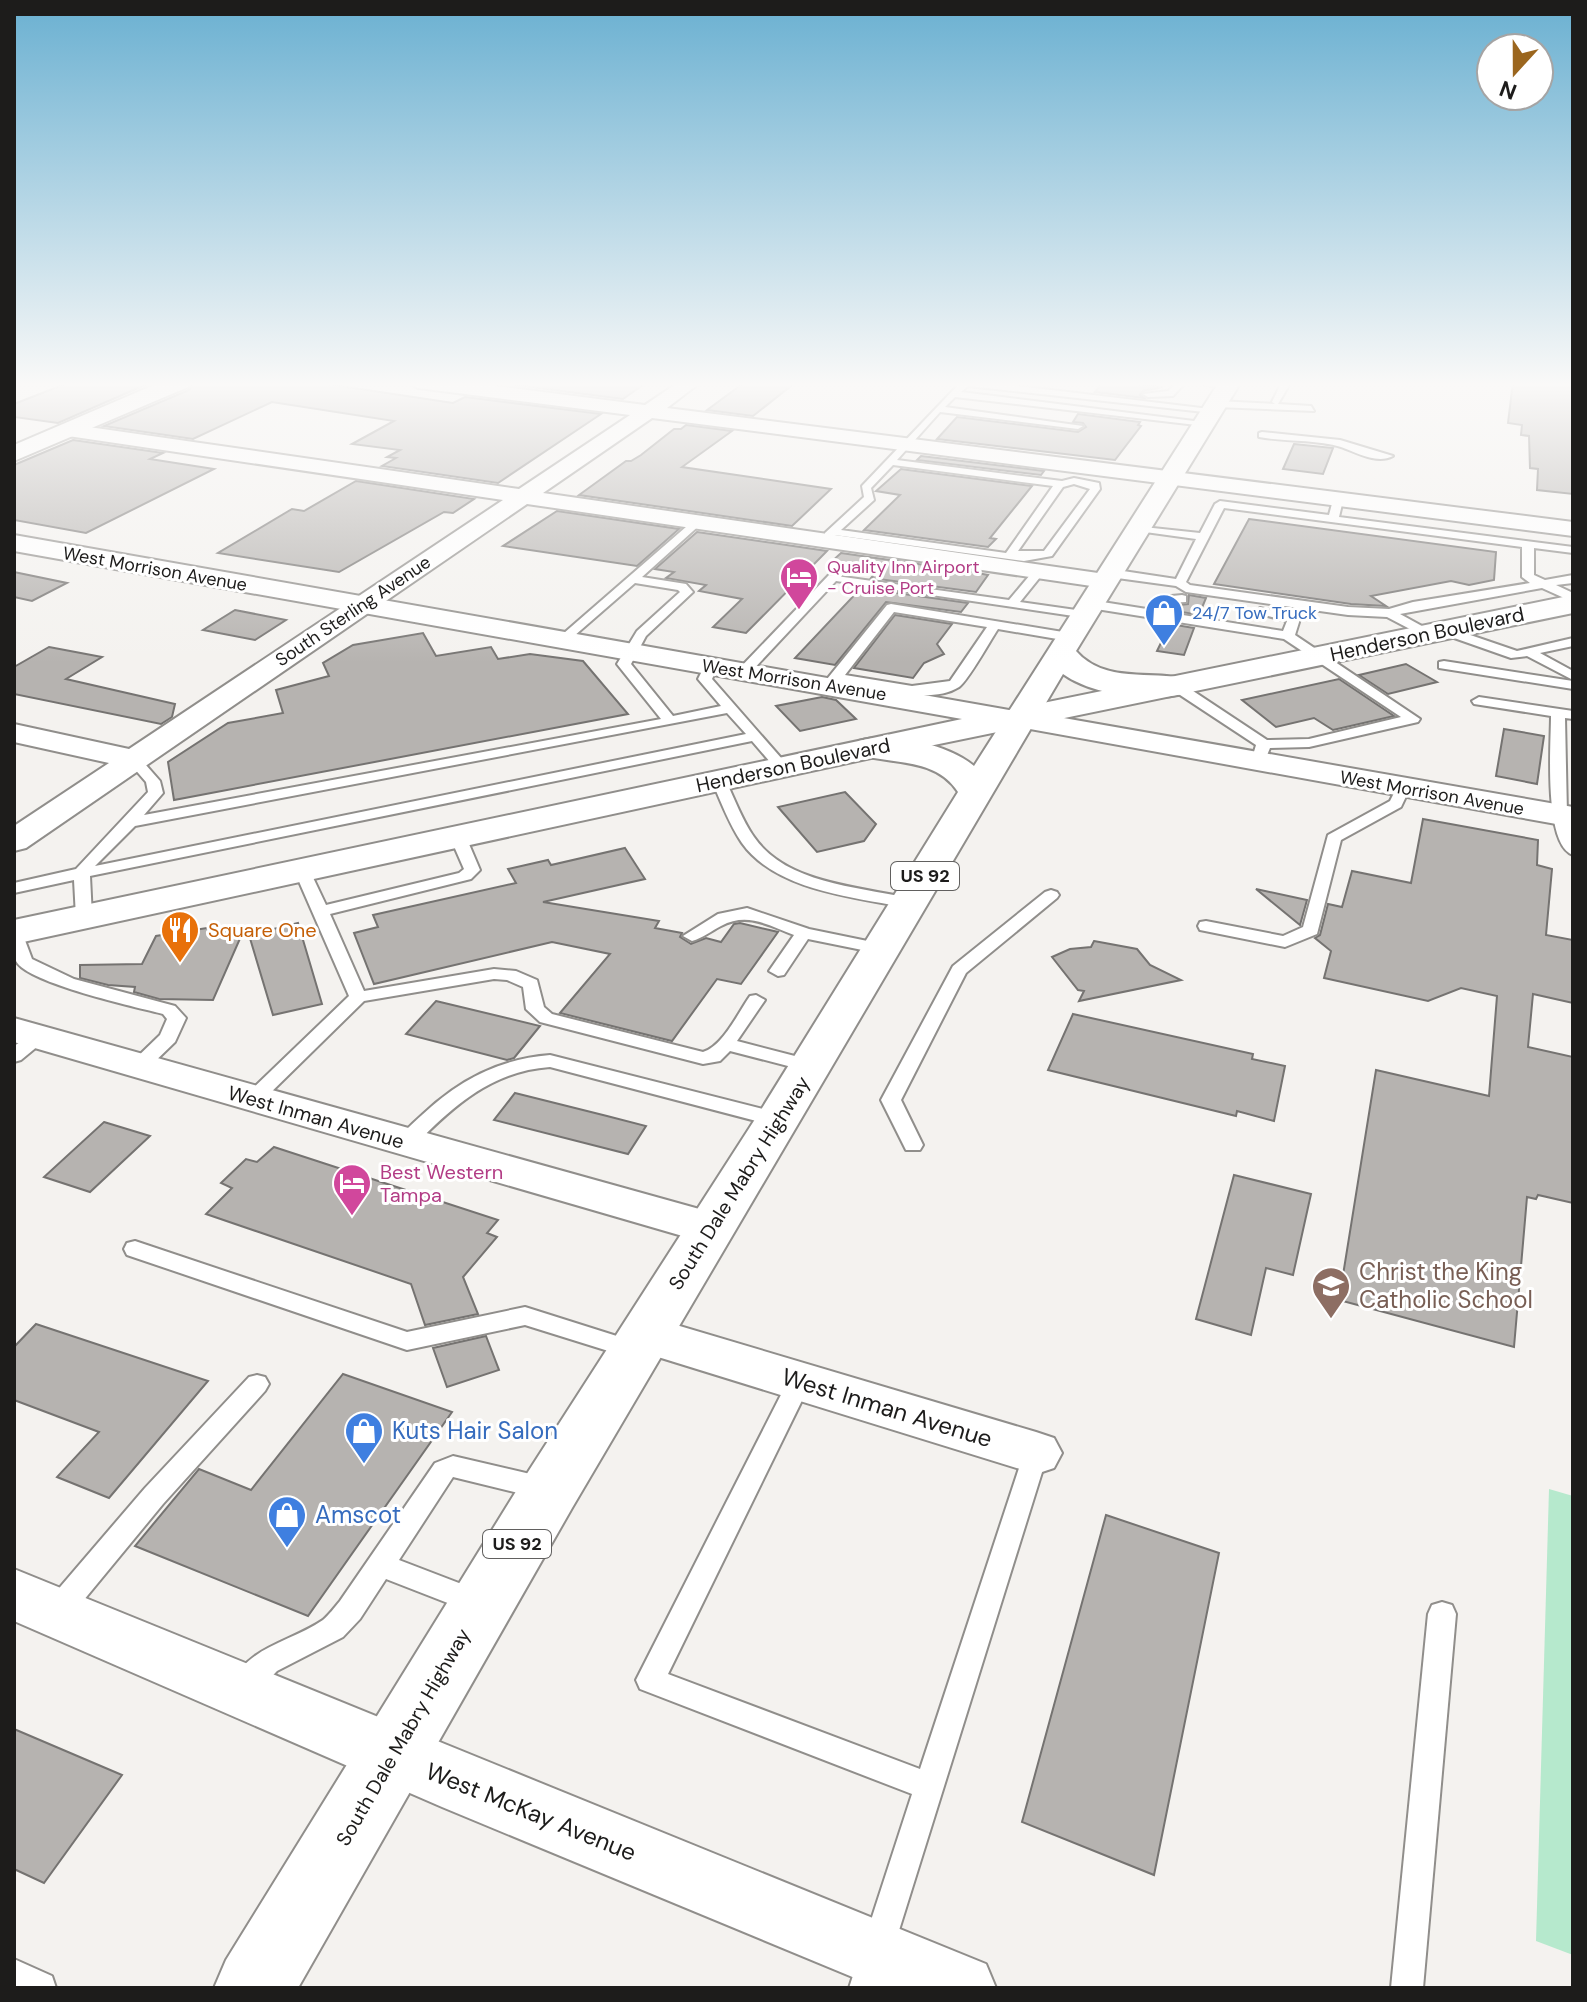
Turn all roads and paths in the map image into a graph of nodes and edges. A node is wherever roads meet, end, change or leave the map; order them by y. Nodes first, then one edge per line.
1 (381, 475) edge
2 (554, 475) edge
3 (878, 475) edge
4 (1017, 475) edge
5 (1083, 475) edge
6 (1088, 475) edge
7 (1116, 475) edge
8 (1171, 475) edge
9 (1169, 478) junction
10 (1062, 484) junction
11 (523, 496) junction
12 (1335, 509) junction
13 (698, 522) junction
14 (1138, 528) junction
15 (1573, 529) edge
16 (829, 536) junction
17 (1203, 537) junction
18 (14, 543) edge
19 (1528, 544) junction
20 (1573, 550) edge
21 (1027, 566) junction
22 (632, 579) junction
23 (1573, 579) edge
24 (1180, 583) junction
25 (1541, 584) junction
26 (1573, 598) edge
27 (1182, 599) dead end
28 (1012, 604) junction
29 (1217, 604) dead end
30 (1573, 604) edge
31 (362, 606) junction
32 (1086, 610) junction
33 (1390, 613) junction
34 (1156, 615) junction
35 (994, 626) junction
36 (1436, 632) junction
37 (1288, 636) junction
38 (562, 640) junction
39 (1573, 642) edge
40 (627, 652) junction
41 (1528, 652) junction
42 (1317, 657) junction
43 (1444, 665) dead end
44 (711, 666) junction
45 (743, 672) junction
46 (1573, 676) edge
47 (832, 682) junction
48 (1573, 685) edge
49 (1176, 686) junction
50 (1479, 701) dead end
51 (732, 708) junction
52 (1566, 714) edge
53 (1018, 719) junction
54 (670, 721) junction
55 (14, 733) edge
56 (757, 736) junction
57 (871, 748) junction
58 (1261, 753) junction
59 (133, 759) junction
60 (782, 767) junction
61 (719, 781) junction
62 (1403, 788) junction
63 (976, 792) junction
64 (1566, 816) edge
65 (131, 822) junction
66 (458, 837) junction
67 (14, 841) edge
68 (1573, 850) edge
69 (302, 870) junction
70 (82, 873) junction
71 (14, 888) edge
72 (1051, 895) dead end
73 (908, 903) junction
74 (320, 911) junction
75 (84, 917) junction
76 (1206, 926) dead end
77 (804, 933) junction
78 (14, 934) edge
79 (692, 936) dead end
80 (882, 949) junction
81 (778, 971) dead end
82 (358, 997) junction
83 (756, 1000) dead end
84 (22, 1041) edge
85 (726, 1044) junction
86 (139, 1066) junction
87 (811, 1066) junction
88 (253, 1099) junction
89 (779, 1120) junction
90 (406, 1142) junction
91 (913, 1145) dead end
92 (710, 1228) junction
93 (135, 1249) dead end
94 (641, 1343) junction
95 (799, 1382) junction
96 (257, 1384) dead end
97 (1036, 1453) joint
98 (550, 1490) junction
99 (381, 1565) junction
100 (36, 1603) edge
101 (481, 1604) junction
102 (1442, 1614) dead end
103 (239, 1691) junction
104 (394, 1756) junction
105 (928, 1786) junction
106 (871, 1971) edge
107 (14, 1975) edge
108 (40, 1988) edge
109 (254, 1988) edge
110 (962, 1988) edge
111 (1407, 1988) edge

1 - 11 street
2 - 11 street, South Sterling Avenue
3 - 16 lane
4 - 10 lane
5 - 10 lane
6 - 21 lane
7 - 9 street
8 - 9 main road, South Dale Mabry Highway / US 92
9 - 12 street
9 - 14 main road, South Dale Mabry Highway / US 92
10 - 21 lane
11 - 13 street
11 - 31 street, South Sterling Avenue
12 - 15 street
12 - 17 lane
12 - 19 lane
13 - 16 street
13 - 22 lane
14 - 17 lane
14 - 32 main road, South Dale Mabry Highway / US 92
16 - 21 street
17 - 24 lane
18 - 31 main road, West Morrison Avenue
19 - 20 lane
19 - 25 lane
21 - 28 lane
21 - 32 street
22 - 38 lane
22 - 40 lane
23 - 25 lane
24 - 32 lane
24 - 33 lane
25 - 26 lane
25 - 33 lane
27 - 34 lane
28 - 32 lane
28 - 45 lane
29 - 37 lane
30 - 36 main road, Henderson Boulevard
31 - 38 main road, West Morrison Avenue
31 - 59 street, South Sterling Avenue
32 - 34 lane
32 - 35 lane
32 - 49 main road
32 - 53 main road, South Dale Mabry Highway / US 92
33 - 36 lane
34 - 37 lane
35 - 47 lane
35 - 47 lane
36 - 41 lane
36 - 42 main road, Henderson Boulevard
37 - 42 lane
38 - 40 main road, West Morrison Avenue
39 - 41 lane
40 - 44 main road, West Morrison Avenue
40 - 54 lane
41 - 46 lane
42 - 49 main road, Henderson Boulevard
42 - 58 lane
43 - 48 lane
44 - 45 main road, West Morrison Avenue
44 - 51 lane
45 - 47 main road, West Morrison Avenue
47 - 53 main road, West Morrison Avenue
49 - 53 main road, Henderson Boulevard
49 - 58 lane
50 - 52 lane
51 - 54 lane
51 - 56 lane
52 - 64 lane
53 - 57 main road, Henderson Boulevard
53 - 58 street, West Morrison Avenue
53 - 63 main road, South Dale Mabry Highway / US 92
54 - 65 lane
55 - 59 street
56 - 60 lane
56 - 70 lane
57 - 60 main road, Henderson Boulevard
57 - 63 main road
58 - 62 street, West Morrison Avenue
59 - 65 lane
59 - 67 street, South Sterling Avenue
60 - 61 main road, Henderson Boulevard
61 - 66 main road, Henderson Boulevard
61 - 73 lane
62 - 64 street, West Morrison Avenue
62 - 76 lane
63 - 73 main road, South Dale Mabry Highway / US 92
64 - 68 lane
65 - 70 lane
66 - 69 main road, Henderson Boulevard
66 - 74 lane
69 - 74 lane
69 - 75 main road, Henderson Boulevard
70 - 71 lane
70 - 75 lane
72 - 91 lane
73 - 80 main road, South Dale Mabry Highway / US 92
74 - 82 lane
75 - 78 main road, Henderson Boulevard
77 - 79 lane
77 - 80 lane
77 - 81 lane
78 - 86 lane
80 - 87 main road, South Dale Mabry Highway / US 92
82 - 85 lane
82 - 88 lane
83 - 85 lane
84 - 86 street, West Inman Avenue
85 - 87 lane
86 - 88 street, West Inman Avenue
87 - 89 main road, South Dale Mabry Highway / US 92
88 - 90 street, West Inman Avenue
89 - 90 lane
89 - 92 main road, South Dale Mabry Highway / US 92
90 - 92 street, West Inman Avenue
92 - 94 main road, South Dale Mabry Highway / US 92
93 - 94 lane
94 - 95 street, West Inman Avenue
94 - 98 main road, South Dale Mabry Highway / US 92
95 - 97 street, West Inman Avenue
95 - 105 lane
96 - 100 lane
97 - 105 lane
98 - 99 lane
98 - 101 main road, South Dale Mabry Highway / US 92
99 - 101 lane
99 - 103 lane
100 - 103 street, West McKay Avenue
101 - 104 main road, South Dale Mabry Highway / US 92
102 - 111 lane
103 - 104 street, West McKay Avenue
104 - 106 street, West McKay Avenue
104 - 109 main road, South Dale Mabry Highway / US 92
105 - 106 lane
106 - 110 street, West McKay Avenue
107 - 108 lane

